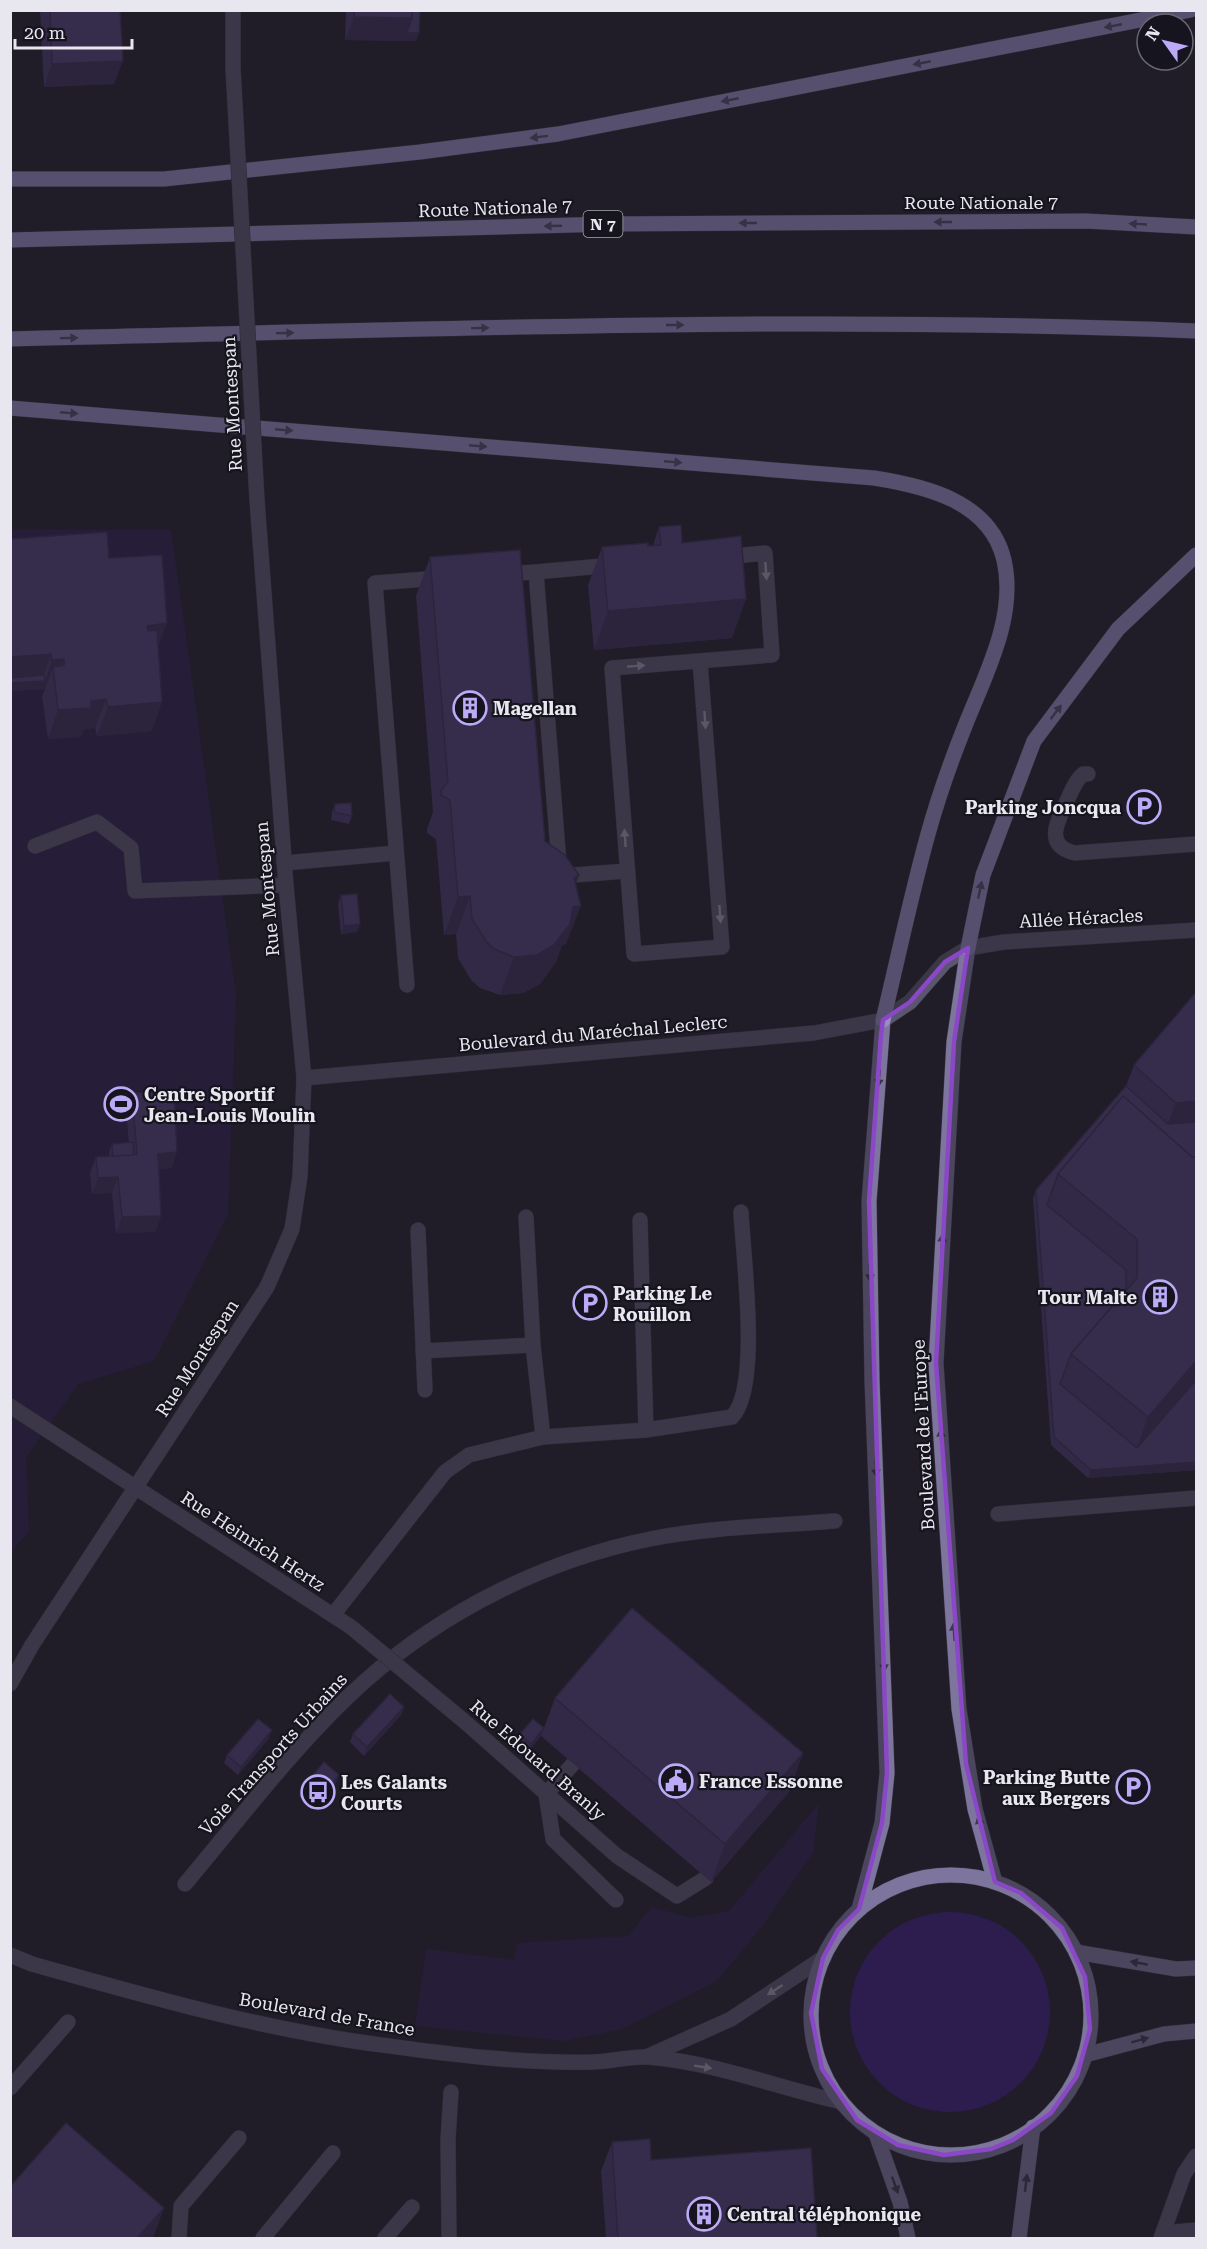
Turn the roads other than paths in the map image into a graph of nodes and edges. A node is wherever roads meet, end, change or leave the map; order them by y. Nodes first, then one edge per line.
1 (233, 10) edge
2 (1191, 10) edge
3 (10, 179) edge
4 (1197, 227) edge
5 (10, 240) edge
6 (1197, 331) edge
7 (10, 339) edge
8 (10, 408) edge
9 (1197, 555) edge
10 (707, 558) edge
11 (627, 564) edge
12 (536, 572) junction
13 (490, 575) edge
14 (455, 577) edge
15 (700, 662) junction
16 (1088, 774) dead end
17 (1197, 844) edge
18 (35, 846) dead end
19 (396, 853) junction
20 (284, 863) junction
21 (627, 871) junction
22 (286, 885) junction
23 (1197, 930) edge
24 (968, 948) junction
25 (407, 985) dead end
26 (883, 1020) junction
27 (304, 1078) junction
28 (741, 1212) dead end
29 (526, 1217) dead end
30 (640, 1220) dead end
31 (418, 1230) dead end
32 (533, 1345) junction
33 (423, 1351) junction
34 (425, 1390) dead end
35 (10, 1406) edge
36 (646, 1430) junction
37 (543, 1437) junction
38 (135, 1488) junction
39 (1197, 1498) edge
40 (998, 1514) dead end
41 (835, 1521) dead end
42 (333, 1615) junction
43 (351, 1626) joint
44 (10, 1684) edge
45 (573, 1764) dead end
46 (546, 1794) junction
47 (706, 1878) dead end
48 (995, 1882) junction
49 (185, 1884) dead end
50 (615, 1900) dead end
51 (859, 1909) junction
52 (1076, 1952) junction
53 (10, 1955) edge
54 (823, 1958) junction
55 (1197, 1968) edge
56 (68, 2022) dead end
57 (1197, 2031) edge
58 (1085, 2055) junction
59 (645, 2057) junction
60 (10, 2088) edge
61 (451, 2092) dead end
62 (841, 2102) junction
63 (1033, 2127) junction
64 (876, 2134) junction
65 (239, 2138) dead end
66 (333, 2153) dead end
67 (1197, 2156) edge
68 (412, 2207) dead end
69 (1197, 2230) edge
70 (1162, 2236) edge
71 (179, 2238) edge
72 (263, 2238) edge
73 (386, 2238) edge
74 (449, 2238) edge
75 (908, 2238) edge
76 (1019, 2238) edge

1 - 20 street, Rue Montespan, bridge
2 -> 3 main road
4 -> 5 main road, Route Nationale 7 / N 7
7 -> 6 main road
8 -> 26 main road
24 -> 9 main road
10 -> 15 street
11 - 12 street
12 - 13 street
12 - 21 street
14 - 19 street
21 -> 15 street
15 -> 21 street
16 - 17 street
18 - 22 street
19 - 20 street
19 - 25 street
20 - 22 street, Rue Montespan
22 - 27 street, Rue Montespan
23 - 24 street, Allée Héracles
24 - 26 street
48 -> 24 main road, Boulevard de l'Europe
26 - 27 street, Boulevard du Maréchal Leclerc
26 -> 51 main road
27 - 38 street, Rue Montespan
28 - 36 street
29 - 32 street
30 - 36 street
31 - 33 street
32 - 33 street
32 - 37 street
33 - 34 street
35 - 38 street, Rue Heinrich Hertz
36 - 37 street
37 - 42 street
38 - 42 street, Rue Heinrich Hertz
38 - 44 street, Rue Montespan
39 - 40 street
41 - 49 street, Voie Transports Urbains
42 - 43 street, Rue Heinrich Hertz
43 - 46 street, Rue Edouard Branly, bridge
45 - 46 street
46 - 47 street, Rue Edouard Branly
46 - 50 street
48 - 51 main road
48 - 52 main road
51 - 54 main road
55 -> 52 main road
52 - 58 main road
53 - 59 street, Boulevard de France
54 -> 59 street, Boulevard de France
54 - 62 main road
56 - 60 street
58 -> 57 main road
58 - 63 main road
59 -> 62 street, Boulevard de France
61 - 74 street
62 - 64 main road
63 - 64 main road
76 -> 63 main road
64 -> 75 main road
65 - 71 street
66 - 72 street
67 - 70 street
68 - 73 street
69 - 70 street

